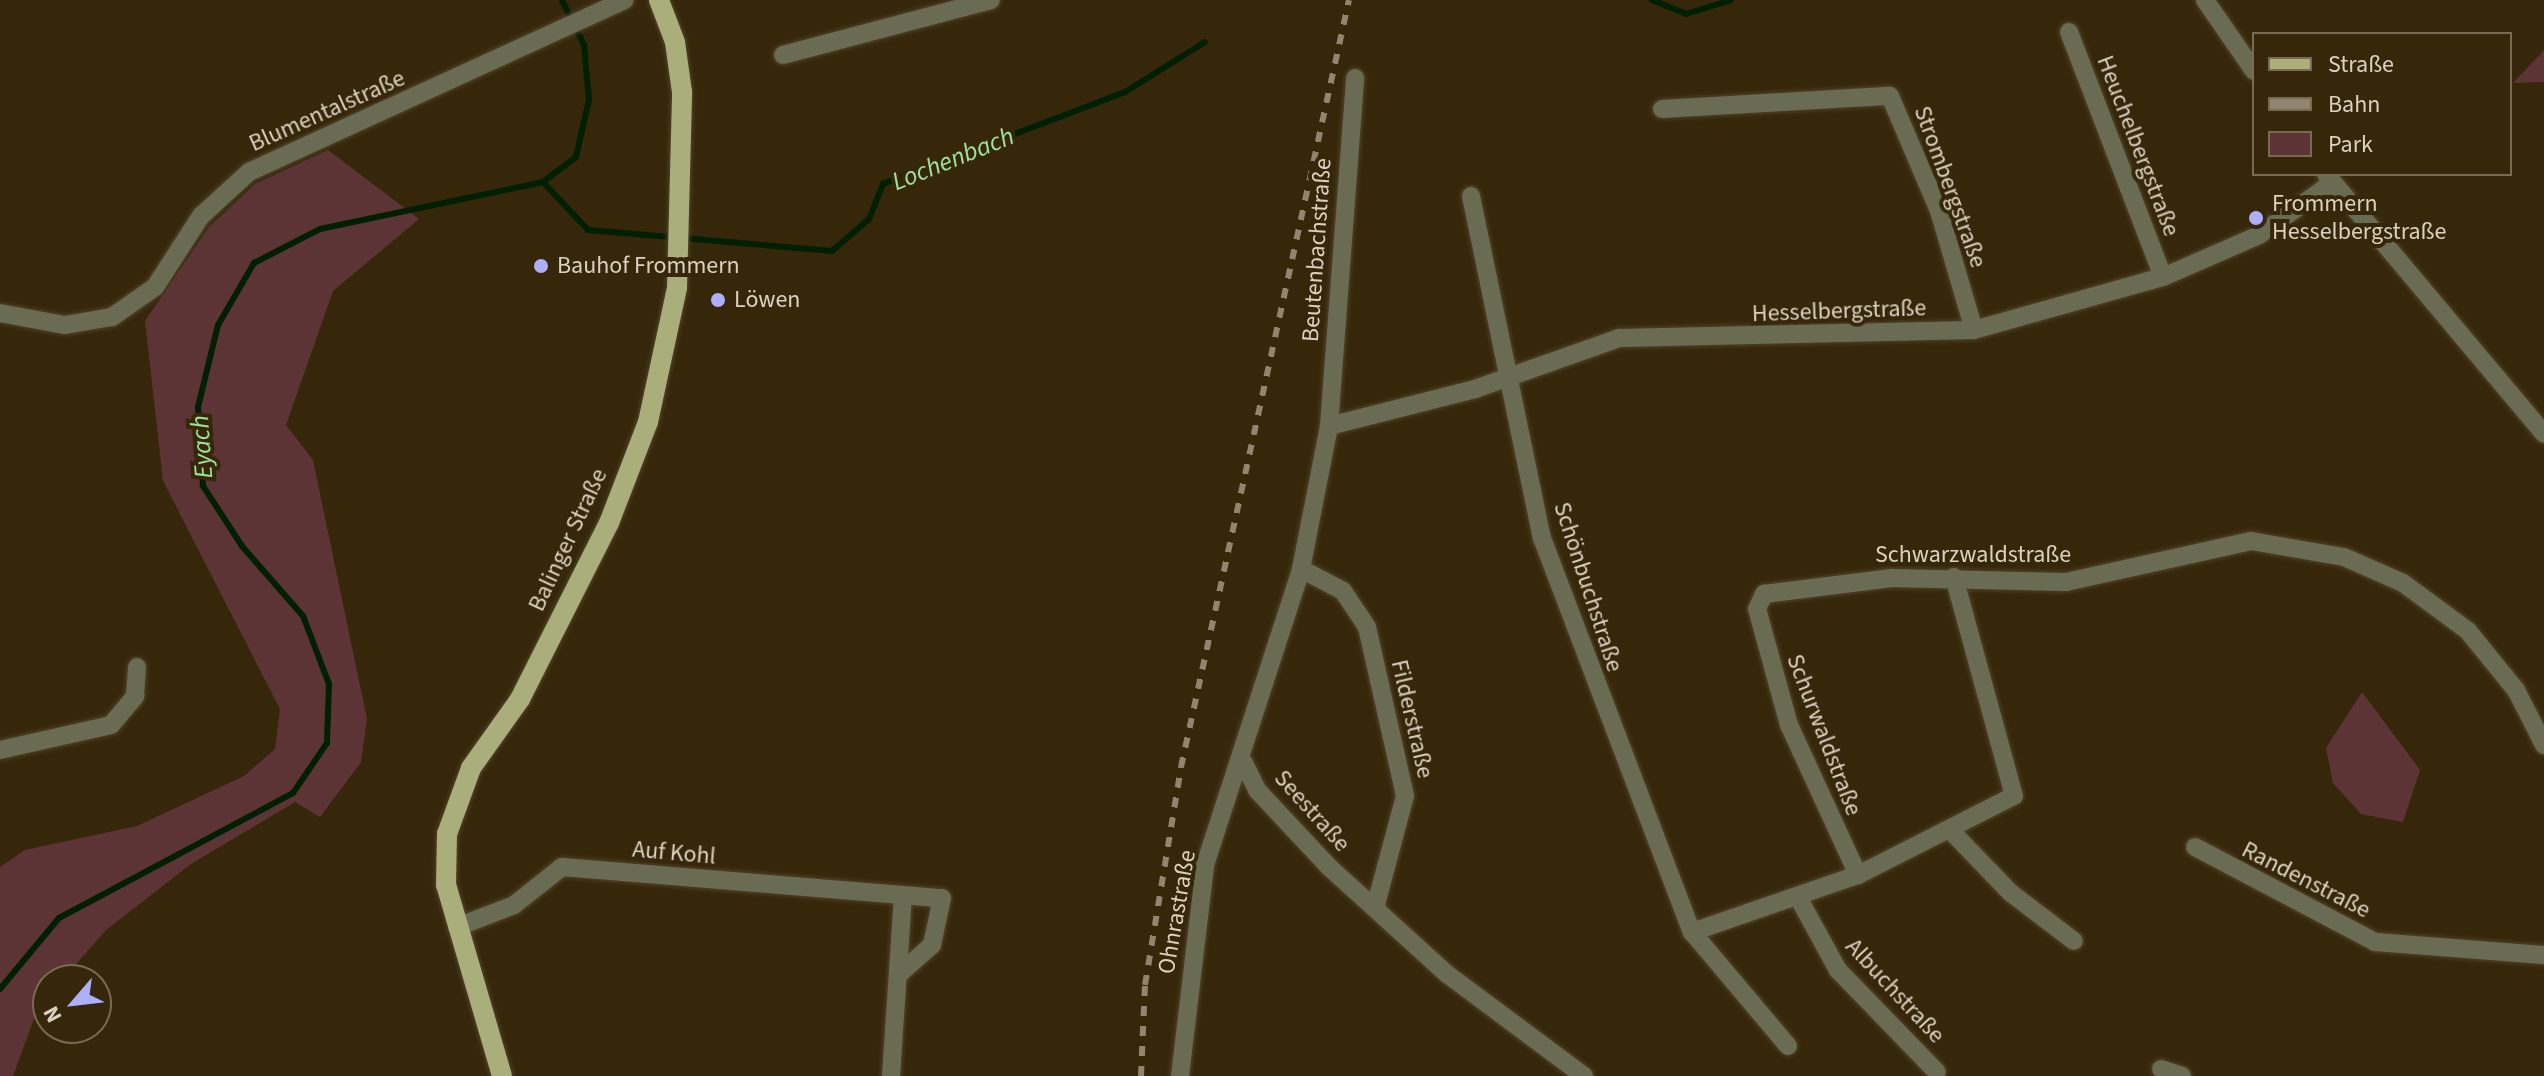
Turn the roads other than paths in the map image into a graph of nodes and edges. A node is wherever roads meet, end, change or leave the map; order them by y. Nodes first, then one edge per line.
1 (624, 0) edge
2 (659, 0) edge
3 (2205, 0) edge
4 (995, 5) edge
5 (2069, 32) dead end
6 (783, 55) dead end
7 (2252, 68) edge
8 (1355, 78) dead end
9 (1662, 109) dead end
10 (2329, 178) edge
11 (1471, 196) dead end
12 (2163, 277) junction
13 (0, 313) edge
14 (1974, 330) junction
15 (1509, 374) junction
16 (1329, 426) junction
17 (2544, 434) edge
18 (1301, 569) junction
19 (1954, 577) junction
20 (1757, 609) joint
21 (137, 667) dead end
22 (2544, 745) edge
23 (0, 750) edge
24 (1244, 763) junction
25 (1952, 832) junction
26 (2195, 847) dead end
27 (1858, 875) junction
28 (903, 895) junction
29 (1798, 897) junction
30 (1375, 908) junction
31 (457, 927) junction
32 (1692, 932) junction
33 (2074, 941) dead end
34 (2544, 955) edge
35 (898, 975) junction
36 (1788, 1046) dead end
37 (2161, 1069) dead end
38 (1937, 1072) dead end
39 (502, 1076) edge
40 (891, 1076) edge
41 (1180, 1076) edge
42 (1584, 1076) edge
43 (2182, 1076) edge

1 - 13 street, Blumentalstraße
2 - 31 main road, Balinger Straße
3 - 7 street
4 - 6 street
5 - 12 street, Heuchelbergstraße
8 - 16 street, Beutenbachstraße
9 - 14 street, Strombergstraße
10 - 12 street, Hesselbergstraße
10 - 17 street
11 - 15 street, Schönbuchstraße
12 - 14 street, Hesselbergstraße
14 - 15 street, Hesselbergstraße
15 - 16 street, Hesselbergstraße
15 - 32 street, Schönbuchstraße
16 - 18 street, Seestraße
18 - 24 street, Seestraße
18 - 30 street, Filderstraße
19 - 20 street, Schwarzwaldstraße
19 - 22 street, Schwarzwaldstraße
19 - 25 street
20 - 27 street, Schurwaldstraße
21 - 23 street
24 - 30 street, Seestraße
24 - 41 street, Ohnrastraße
25 - 27 street
25 - 33 street
26 - 34 street, Randenstraße
27 - 29 street
28 - 31 street, Auf Kohl
28 - 35 street
28 - 35 street, Auf Kohl
29 - 32 street
29 - 38 street, Albuchstraße
30 - 42 street, Seestraße
31 - 39 main road, Balinger Straße
32 - 36 street, Schönbuchstraße
35 - 40 street
37 - 43 street

